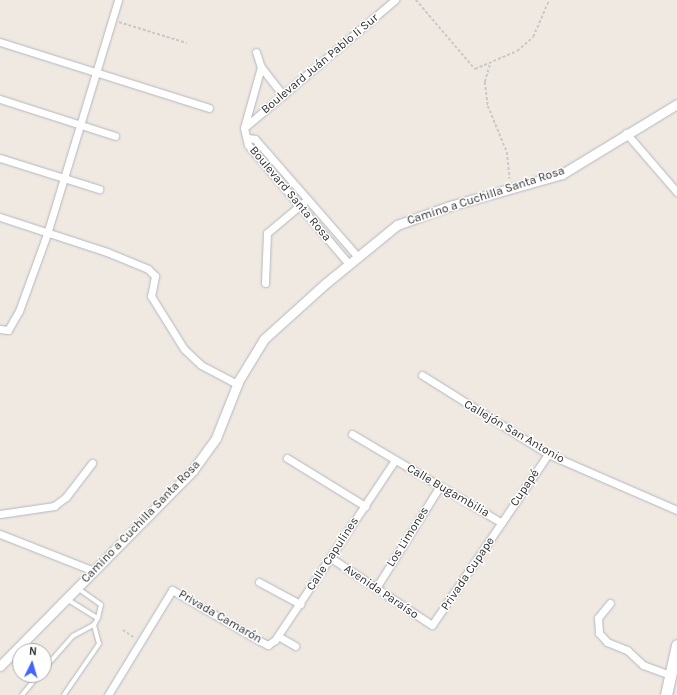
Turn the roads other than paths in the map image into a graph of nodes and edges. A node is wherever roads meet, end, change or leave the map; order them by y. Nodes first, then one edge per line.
1 (118, 0) edge
2 (396, 0) edge
3 (0, 42) edge
4 (256, 52) dead end
5 (261, 68) junction
6 (95, 73) junction
7 (283, 95) junction
8 (0, 99) edge
9 (677, 104) edge
10 (210, 108) dead end
11 (81, 125) junction
12 (244, 128) junction
13 (626, 133) junction
14 (115, 136) dead end
15 (248, 138) junction
16 (0, 158) edge
17 (62, 177) junction
18 (99, 189) dead end
19 (677, 192) edge
20 (310, 198) junction
21 (301, 204) junction
22 (0, 217) edge
23 (47, 234) junction
24 (358, 257) junction
25 (349, 264) junction
26 (265, 282) dead end
27 (0, 329) edge
28 (422, 375) dead end
29 (238, 384) junction
30 (352, 434) dead end
31 (548, 454) junction
32 (287, 458) dead end
33 (395, 460) junction
34 (92, 463) dead end
35 (440, 486) junction
36 (365, 506) junction
37 (677, 510) edge
38 (0, 514) edge
39 (502, 522) junction
40 (0, 534) edge
41 (331, 558) junction
42 (94, 571) junction
43 (259, 582) dead end
44 (77, 588) junction
45 (376, 588) junction
46 (66, 599) junction
47 (610, 603) dead end
48 (300, 604) junction
49 (98, 618) junction
50 (94, 625) junction
51 (432, 625) joint
52 (278, 636) junction
53 (268, 645) joint
54 (677, 645) edge
55 (294, 646) dead end
56 (52, 660) edge
57 (0, 666) edge
58 (670, 675) junction
59 (32, 683) edge
60 (22, 695) edge
61 (64, 695) edge
62 (108, 695) edge
63 (666, 695) edge

1 - 6 street
2 - 7 street, Boulevard Juán Pablo Ii Sur
3 - 6 street
4 - 5 street
5 - 7 street
5 - 12 street
6 - 10 street
6 - 11 street
7 - 12 street, Boulevard Juán Pablo Ii Sur
8 - 11 street
9 - 13 street, Camino a Cuchilla Santa Rosa
11 - 14 street
11 - 17 street
12 - 15 street
13 - 19 street
13 - 24 street, Camino a Cuchilla Santa Rosa
15 - 20 street, Boulevard Santa Rosa
15 - 21 street, Boulevard Santa Rosa
16 - 17 street
17 - 18 street
17 - 23 street
20 - 21 street
20 - 24 street, Boulevard Santa Rosa
21 - 25 street, Boulevard Santa Rosa
21 - 26 street
22 - 23 street
23 - 27 street
23 - 29 street
24 - 25 street, Camino a Cuchilla Santa Rosa
25 - 29 street, Camino a Cuchilla Santa Rosa
28 - 31 street, Callejón San Antonio
29 - 42 street, Camino a Cuchilla Santa Rosa
30 - 33 street, Calle Bugambilia
31 - 37 street, Callejón San Antonio
31 - 39 street, Cupapé
32 - 36 street
33 - 35 street, Calle Bugambilia
33 - 36 street, Calle Capulines
34 - 38 street
35 - 39 street, Calle Bugambilia
35 - 45 street, Los Limones
36 - 41 street, Calle Capulines
39 - 51 street, Privada Cupape
40 - 42 street
41 - 45 street, Avenida Paraíso
41 - 48 street, Calle Capulines
42 - 44 street, Camino a Cuchilla Santa Rosa
43 - 48 street
44 - 46 street, Camino a Cuchilla Santa Rosa
44 - 49 lane
45 - 51 street, Avenida Paraíso
46 - 49 lane
46 - 57 street, Camino a Cuchilla Santa Rosa
47 - 58 street
48 - 52 street, Calle Capulines
49 - 50 lane
50 - 56 lane
50 - 61 lane
52 - 53 street, Calle Capulines
52 - 55 street
53 - 62 street, Privada Camarón
54 - 58 main road
58 - 63 main road
59 - 60 lane

